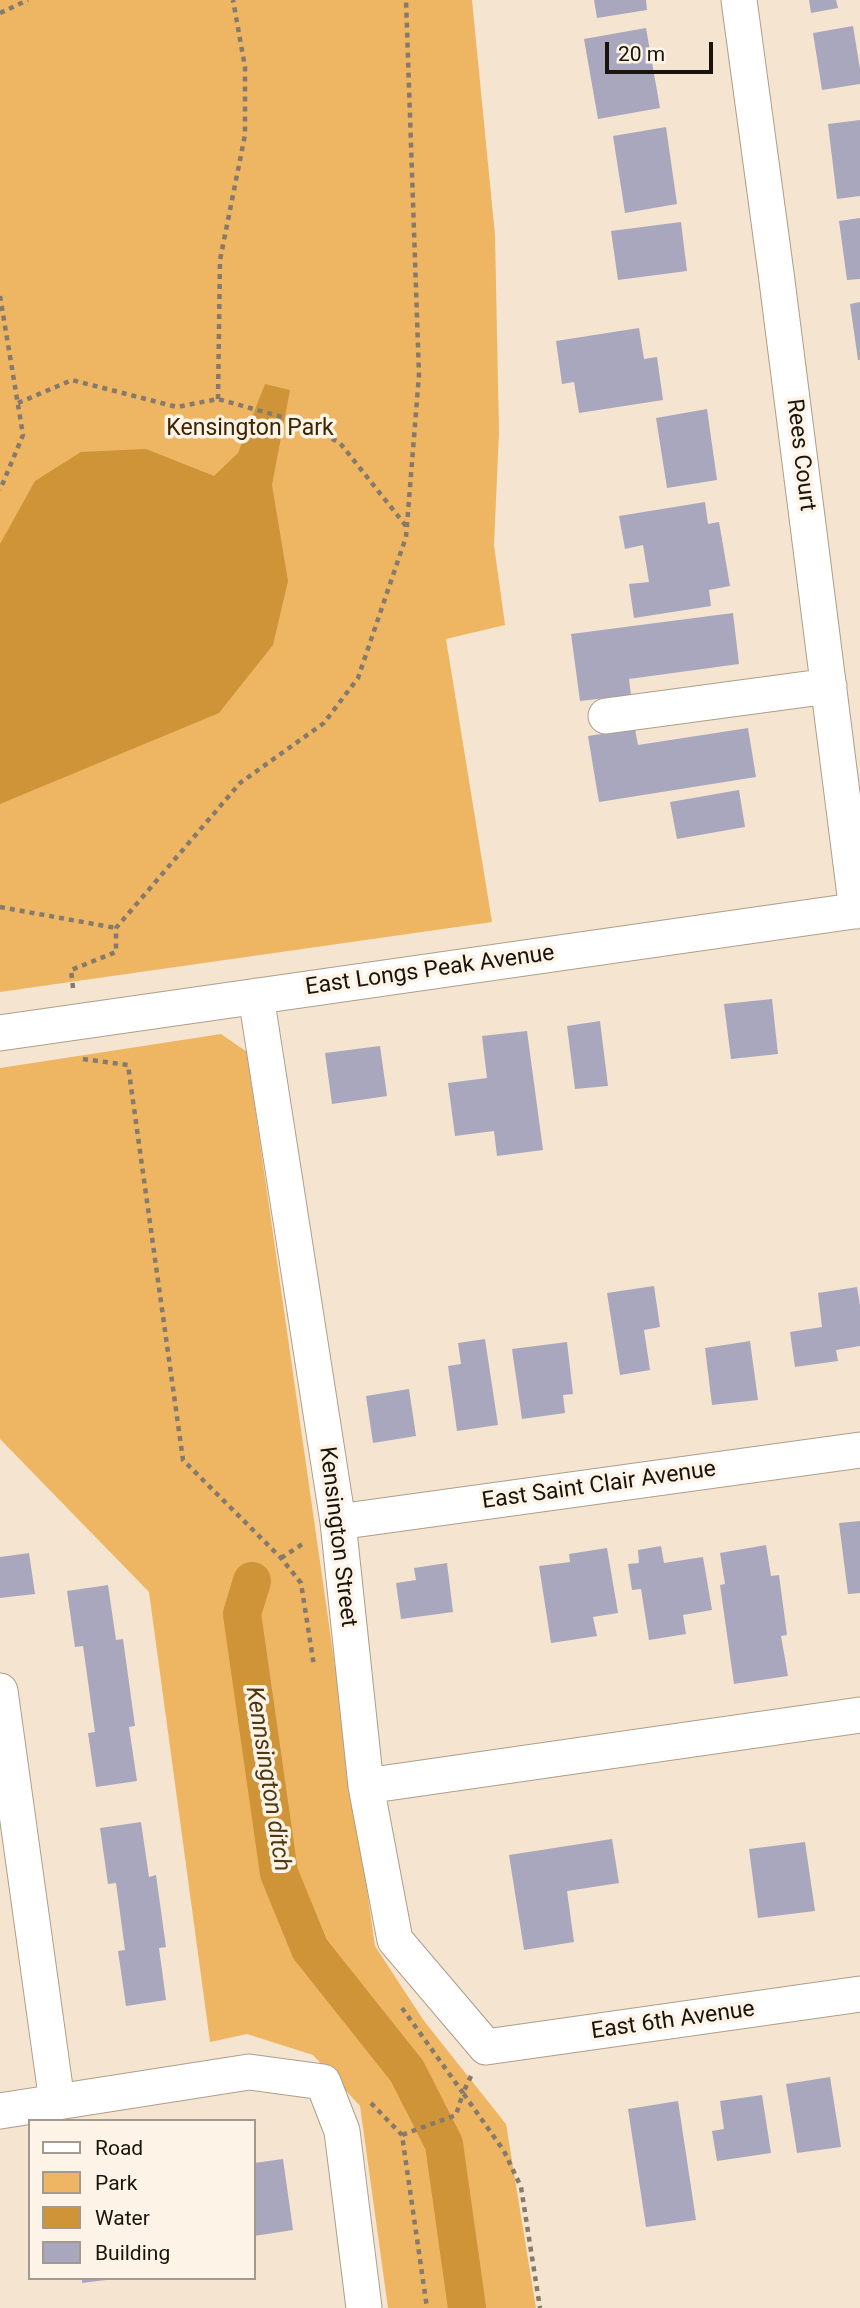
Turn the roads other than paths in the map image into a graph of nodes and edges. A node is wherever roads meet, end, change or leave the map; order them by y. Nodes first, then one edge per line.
1 (739, 0) edge
2 (829, 686) junction
3 (606, 716) dead end
4 (859, 910) edge
5 (256, 996) junction
6 (0, 1033) edge
7 (860, 1450) edge
8 (338, 1522) junction
9 (0, 1691) edge
10 (860, 1715) edge
11 (366, 1786) junction
12 (860, 1994) edge
13 (486, 2047) joint
14 (57, 2102) junction
15 (0, 2111) edge
16 (364, 2308) edge

1 - 2 street, Rees Court
2 - 3 street
2 - 4 street, Rees Court
4 - 5 street, East Longs Peak Avenue
5 - 6 street, East Longs Peak Avenue
5 - 8 street, Kensington Street
7 - 8 street, East Saint Clair Avenue
8 - 11 street, Kensington Street
9 - 14 street
10 - 11 street
11 - 13 street, Kensington Street
12 - 13 street, East 6th Avenue
14 - 15 street
14 - 16 street

